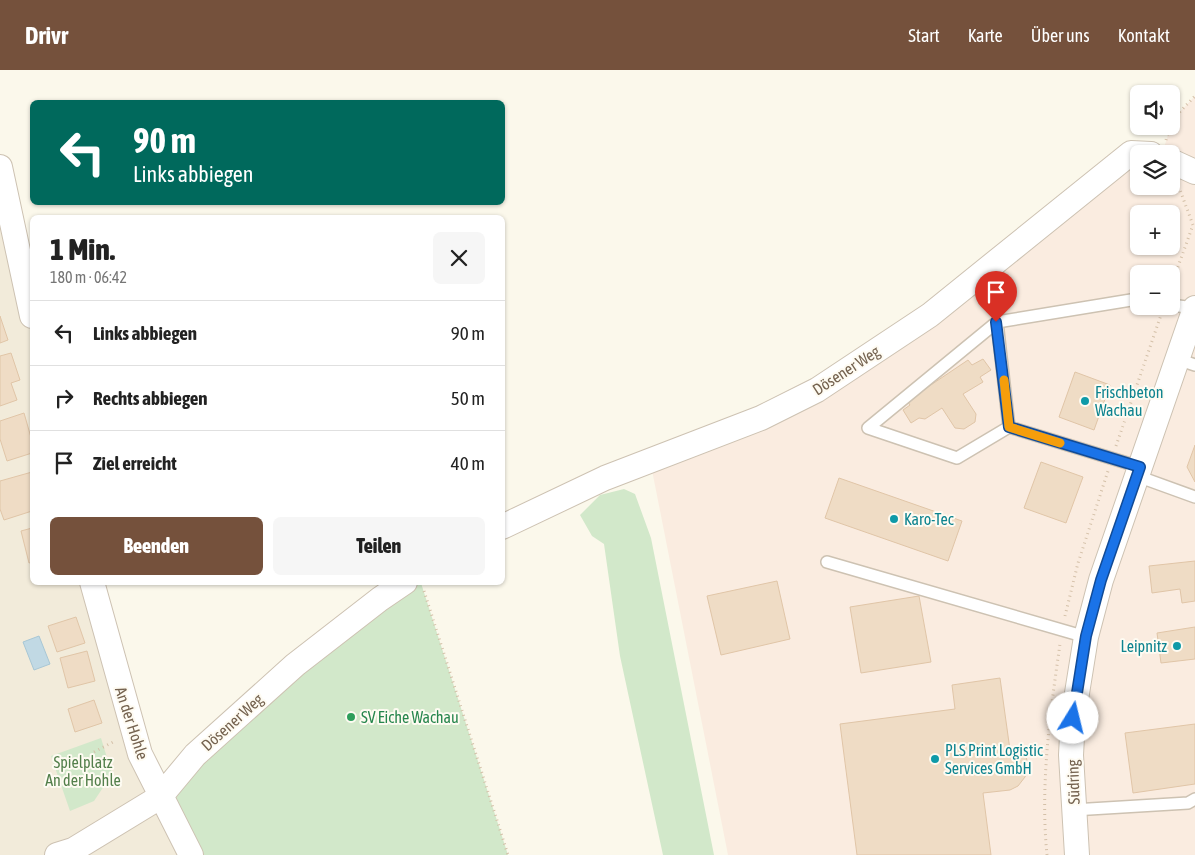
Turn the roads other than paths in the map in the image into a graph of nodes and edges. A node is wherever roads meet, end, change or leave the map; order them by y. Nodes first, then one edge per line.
1 (1130, 154) edge
2 (1180, 165) edge
3 (0, 167) edge
4 (1195, 172) edge
5 (1130, 300) edge
6 (1180, 306) edge
7 (30, 307) edge
8 (1195, 308) edge
9 (996, 322) junction
10 (1186, 362) edge
11 (1009, 427) junction
12 (1138, 472) junction
13 (1195, 497) edge
14 (505, 526) edge
15 (827, 562) dead end
16 (93, 585) edge
17 (401, 585) edge
18 (1086, 636) junction
19 (160, 797) junction
20 (1195, 799) edge
21 (1073, 810) junction
22 (57, 855) edge
23 (191, 855) edge
24 (1077, 855) edge

1 - 14 street, Dösener Weg
2 - 4 street
3 - 7 street
5 - 9 lane
6 - 8 lane
8 - 10 street, Südring
9 - 11 lane
9 - 11 lane
10 - 12 street, Südring
11 - 12 lane
12 - 13 lane
12 - 18 street, Südring
15 - 18 lane
16 - 19 street, An der Hohle
17 - 19 street, Dösener Weg
18 - 21 street, Südring
19 - 22 street, Dösener Weg
19 - 23 street, An der Hohle
20 - 21 lane
21 - 24 street, Südring

